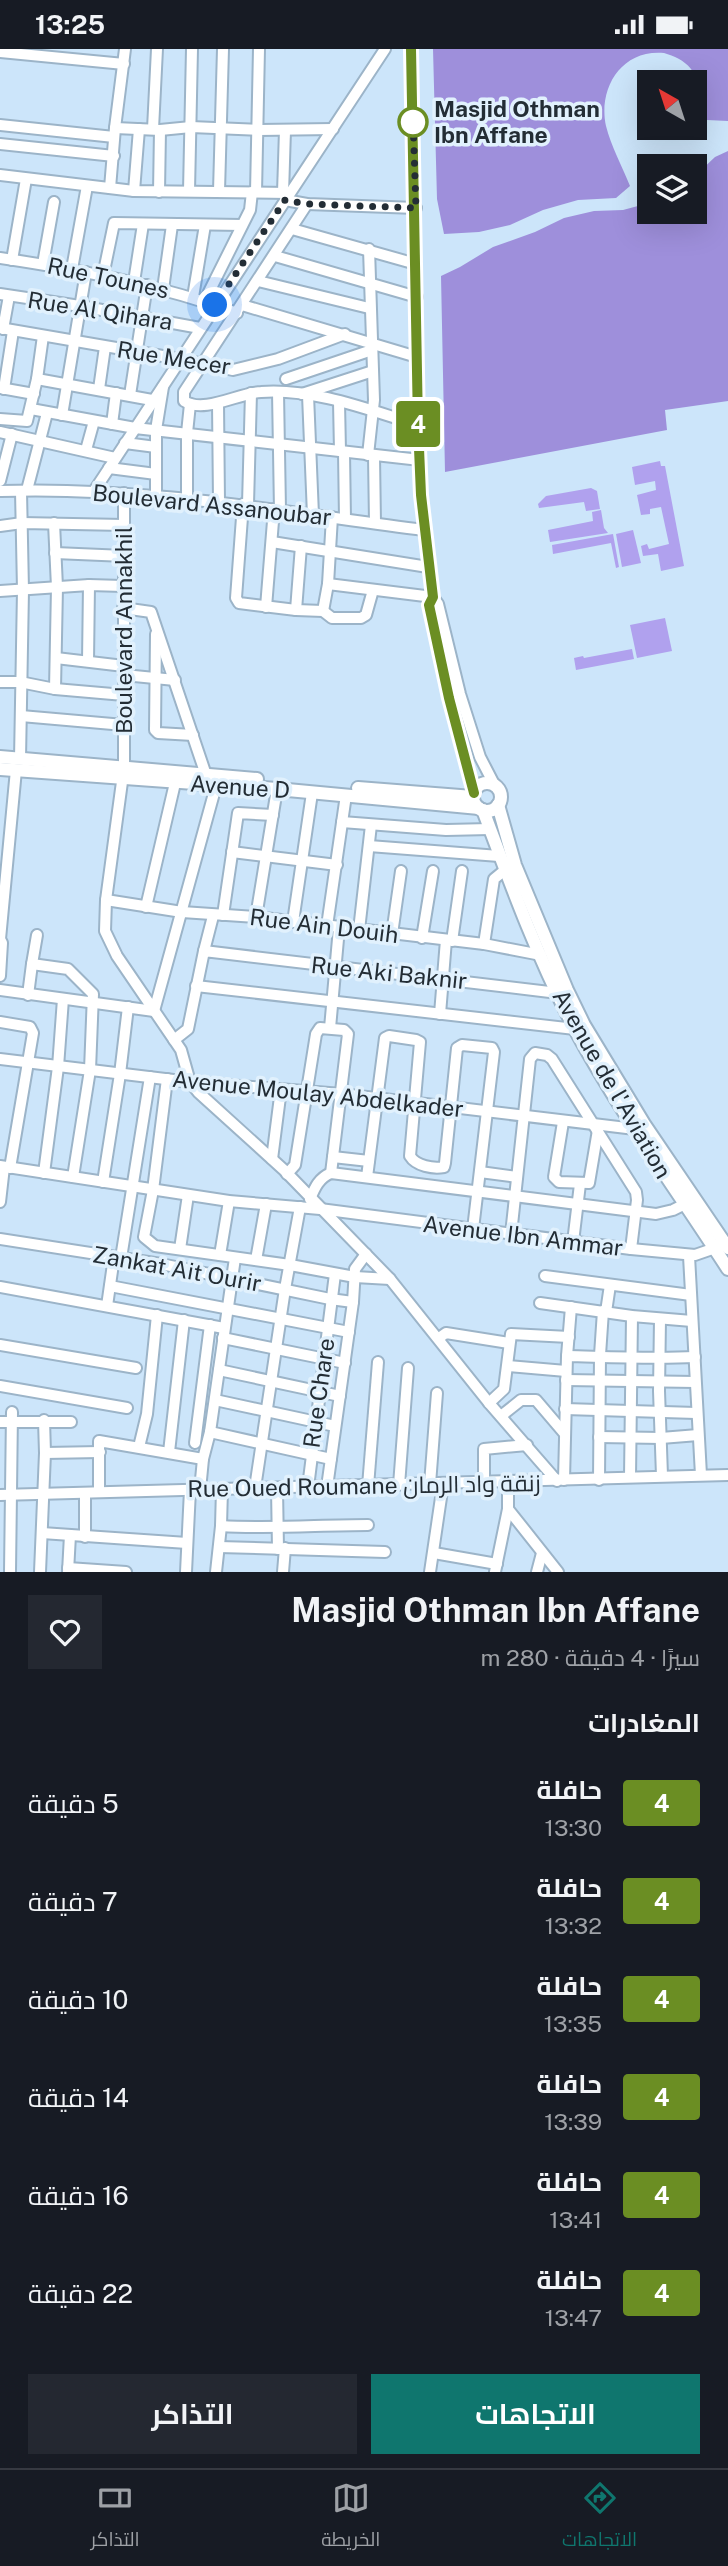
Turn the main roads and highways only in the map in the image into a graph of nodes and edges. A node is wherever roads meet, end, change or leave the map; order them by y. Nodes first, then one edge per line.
1 (0, 757) edge
2 (18, 765) junction
3 (0, 769) edge
4 (123, 773) junction
5 (477, 802) junction
6 (498, 805) junction
7 (689, 1202) junction
8 (723, 1247) edge
9 (728, 1269) edge

1 - 2 main road, Avenue D
2 - 3 main road, Avenue D
2 - 4 main road, Avenue D
4 - 5 main road, Avenue D
4 - 5 main road, Avenue D
5 - 6 main road
5 - 6 main road
5 - 7 main road, Avenue de l'Aviation
6 - 7 main road, Avenue de l'Aviation
7 - 8 main road, Avenue de l'Aviation
8 - 9 main road, Avenue de l'Aviation

